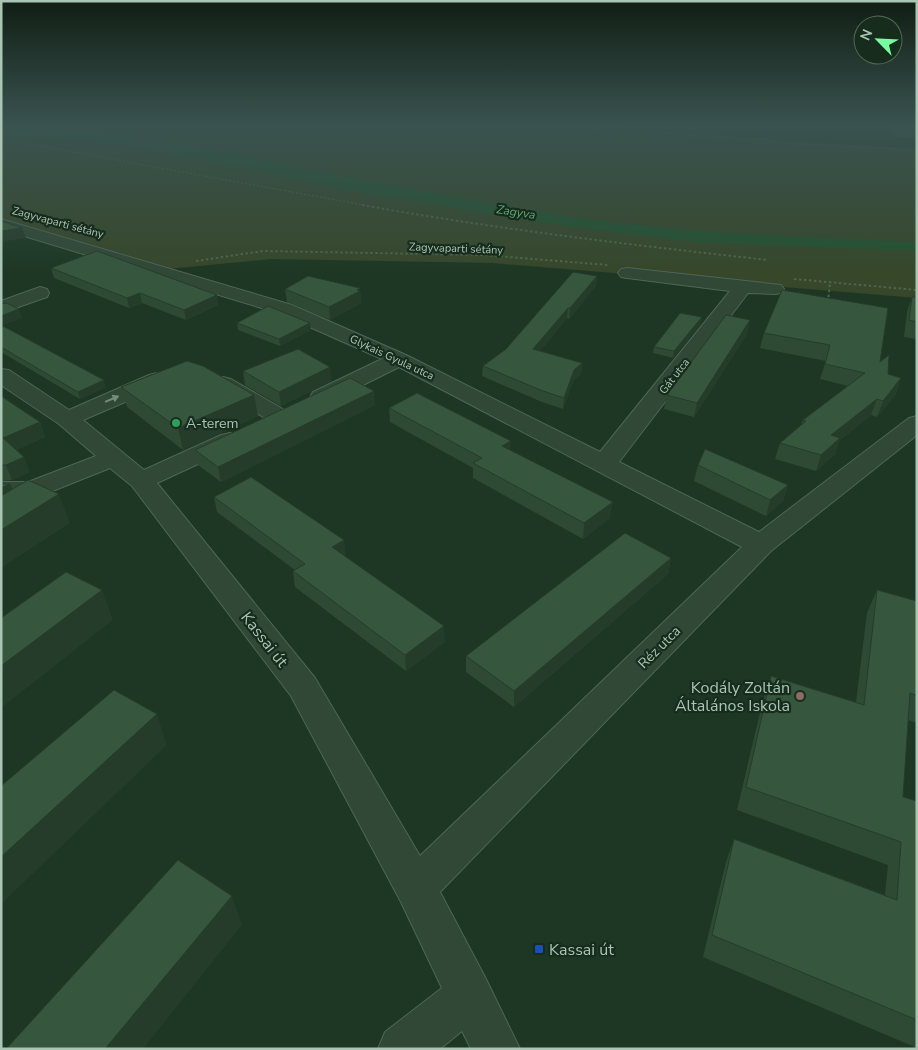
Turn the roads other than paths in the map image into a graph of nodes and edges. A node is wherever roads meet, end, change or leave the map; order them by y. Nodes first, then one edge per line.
1 (1, 224) edge
2 (620, 269) road end
3 (782, 284) road end
4 (743, 287) junction
5 (40, 293) dead end
6 (1, 307) edge
7 (399, 359) junction
8 (172, 374) edge
9 (1, 375) edge
10 (207, 378) edge
11 (294, 410) junction
12 (67, 418) junction
13 (917, 423) edge
14 (113, 458) junction
15 (604, 464) junction
16 (141, 481) junction
17 (1, 490) edge
18 (761, 545) junction
19 (416, 888) junction
20 (470, 995) junction
21 (402, 1049) edge
22 (496, 1049) edge

1 - 7 street, Glykais Gyula utca
2 - 4 street
3 - 4 street
4 - 15 street, Gát utca
5 - 6 street
7 - 11 street
7 - 15 street, Glykais Gyula utca
12 -> 8 street
9 - 12 street, Kassai út
10 - 11 street
11 - 16 street
12 - 14 street, Kassai út
13 - 18 street, Réz utca
14 - 16 street, Kassai út
14 - 17 street
15 - 18 street, Glykais Gyula utca
16 - 19 street, Kassai út
18 - 19 street, Réz utca
19 - 20 street, Kassai út
20 - 21 street
20 - 22 street, Kassai út

